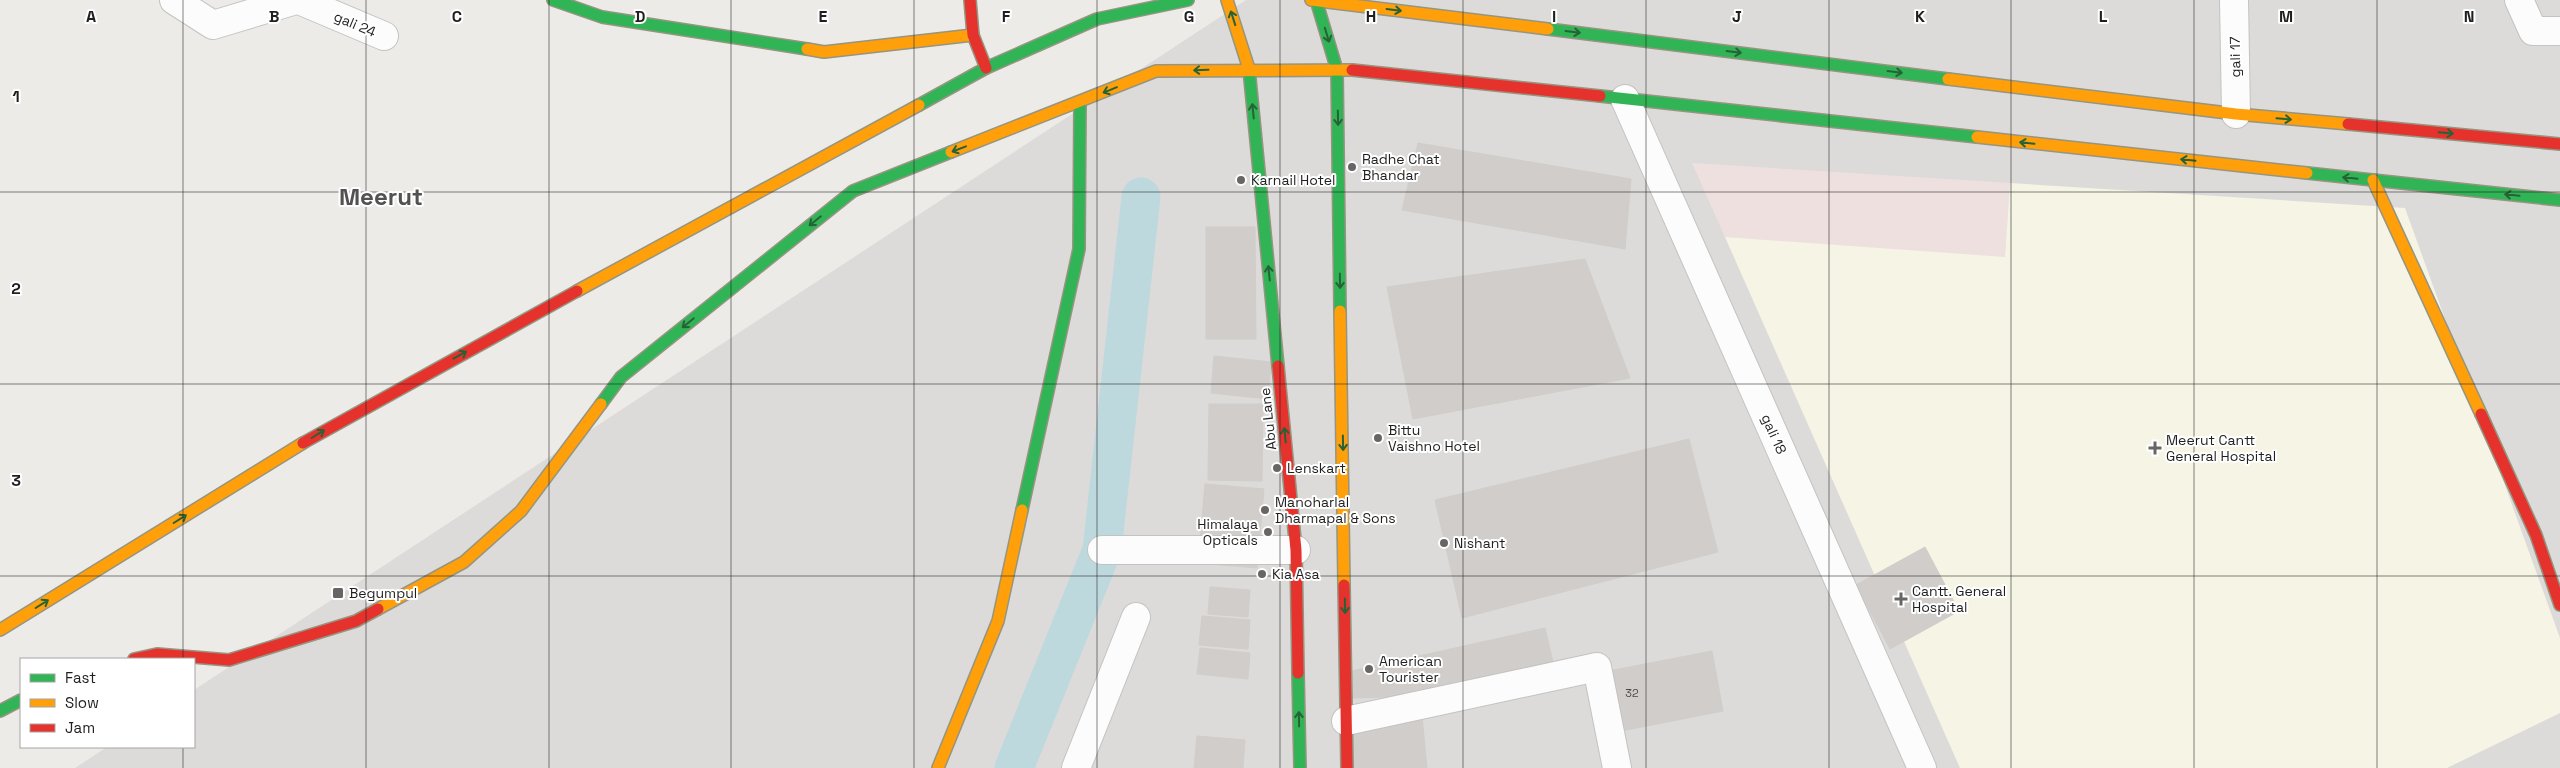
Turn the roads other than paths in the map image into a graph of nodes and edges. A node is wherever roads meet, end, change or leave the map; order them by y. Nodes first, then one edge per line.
1 (174, 0) edge
2 (298, 0) edge
3 (553, 0) edge
4 (970, 0) edge
5 (1188, 0) edge
6 (1227, 0) edge
7 (1311, 0) edge
8 (1316, 0) edge
9 (2234, 0) edge
10 (2519, 0) edge
11 (2560, 30) edge
12 (973, 35) junction
13 (384, 36) dead end
14 (986, 68) junction
15 (1249, 69) junction
16 (1337, 70) junction
17 (1625, 100) junction
18 (1080, 102) junction
19 (2236, 114) junction
20 (2560, 144) edge
21 (2373, 180) junction
22 (2560, 200) edge
23 (1102, 550) dead end
24 (1296, 550) junction
25 (2560, 605) edge
26 (1136, 617) dead end
27 (0, 630) edge
28 (139, 658) edge
29 (20, 701) edge
30 (0, 711) edge
31 (1346, 721) junction
32 (938, 768) edge
33 (1076, 768) edge
34 (1300, 768) edge
35 (1347, 768) edge
36 (1617, 768) edge
37 (1922, 768) edge

1 - 2 street, gali 24
2 - 13 street, gali 24
3 - 12 main road
4 - 12 main road
5 - 14 main road
15 -> 6 main road, Abu Lane
7 - 8 main road
8 -> 16 main road
8 -> 19 main road
9 - 19 street, gali 17
10 - 11 street
12 - 14 main road
27 -> 14 main road
15 - 16 main road
15 -> 18 main road
24 -> 15 main road, Abu Lane
16 - 17 main road
16 -> 31 main road
21 -> 17 main road
17 - 37 street, gali 18
18 -> 28 main road
18 - 32 main road
19 -> 20 main road
22 -> 21 main road
21 - 25 main road
23 - 24 street
34 -> 24 main road, Abu Lane
26 - 33 street
29 - 30 main road
31 - 35 main road
31 - 36 street

